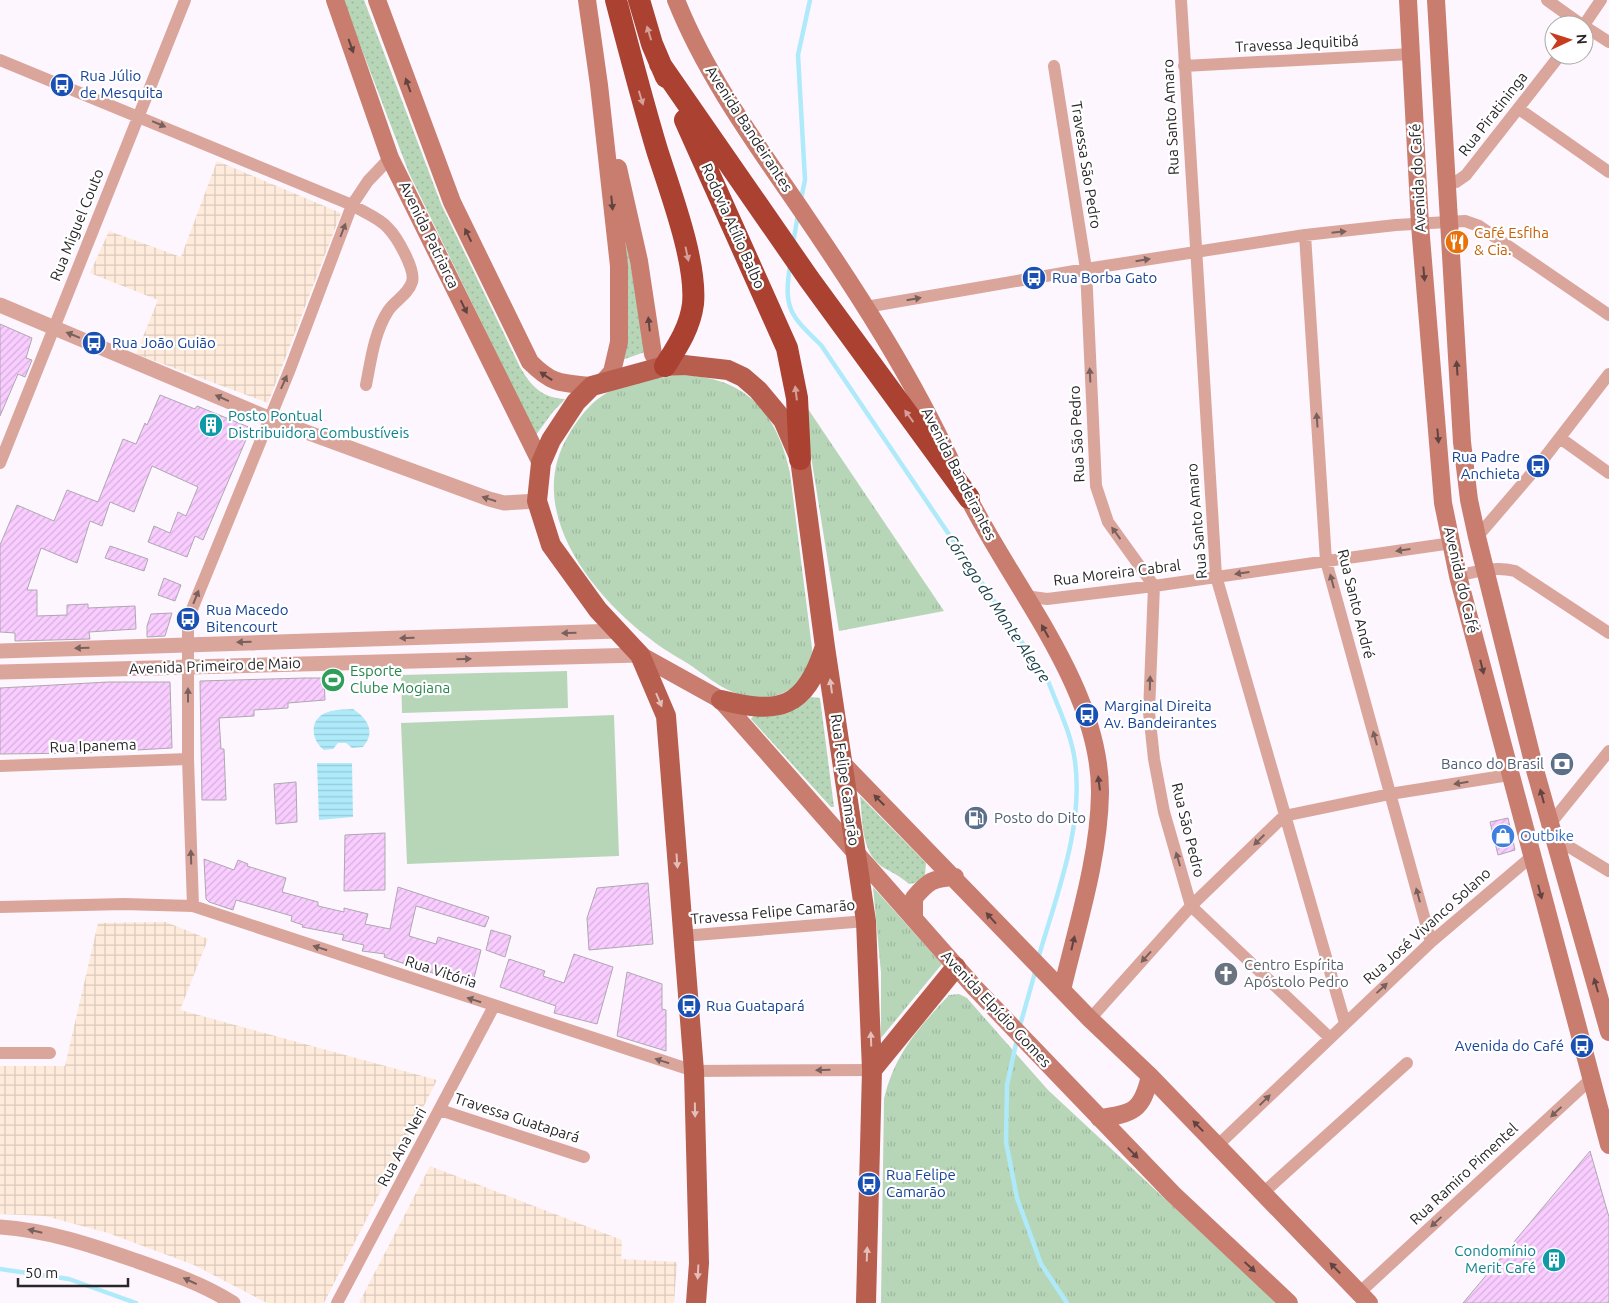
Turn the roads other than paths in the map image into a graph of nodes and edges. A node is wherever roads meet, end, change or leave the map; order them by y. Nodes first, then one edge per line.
1 (185, 0) edge
2 (335, 0) edge
3 (377, 0) edge
4 (587, 0) edge
5 (616, 0) edge
6 (639, 0) edge
7 (676, 0) edge
8 (1181, 0) edge
9 (1408, 0) edge
10 (1436, 0) edge
11 (1548, 0) edge
12 (1601, 0) edge
13 (1569, 15) edge
14 (1590, 15) edge
15 (1594, 32) edge
16 (1609, 42) edge
17 (1411, 54) junction
18 (0, 60) edge
19 (660, 64) junction
20 (1552, 65) edge
21 (1054, 66) dead end
22 (1184, 66) junction
23 (599, 85) junction
24 (1519, 109) junction
25 (139, 116) junction
26 (390, 158) junction
27 (1609, 172) edge
28 (1445, 183) junction
29 (352, 206) junction
30 (1448, 222) junction
31 (1420, 226) junction
32 (1305, 235) junction
33 (1196, 251) junction
34 (1086, 269) junction
35 (0, 305) edge
36 (866, 307) junction
37 (1609, 314) edge
38 (53, 327) junction
39 (665, 366) junction
40 (1609, 374) edge
41 (598, 383) junction
42 (366, 385) dead end
43 (268, 418) junction
44 (1560, 438) junction
45 (800, 459) junction
46 (0, 462) edge
47 (541, 463) junction
48 (1609, 472) edge
49 (968, 498) junction
50 (537, 501) junction
51 (1477, 537) junction
52 (1452, 543) junction
53 (1326, 561) junction
54 (1486, 569) junction
55 (1216, 576) junction
56 (1458, 576) junction
57 (1154, 586) junction
58 (1025, 596) junction
59 (618, 631) junction
60 (1609, 633) edge
61 (189, 644) junction
62 (825, 647) junction
63 (0, 651) edge
64 (640, 655) junction
65 (188, 667) junction
66 (0, 672) edge
67 (721, 700) junction
68 (1609, 751) edge
69 (188, 759) junction
70 (842, 763) junction
71 (0, 766) edge
72 (1510, 775) junction
73 (1390, 794) junction
74 (1284, 816) junction
75 (1551, 831) junction
76 (856, 855) junction
77 (1531, 857) junction
78 (1609, 871) edge
79 (955, 877) junction
80 (193, 906) junction
81 (1191, 906) junction
82 (0, 907) edge
83 (914, 918) junction
84 (866, 921) junction
85 (683, 936) junction
86 (1431, 942) junction
87 (956, 967) junction
88 (1062, 990) junction
89 (494, 1006) junction
90 (1090, 1019) junction
91 (1345, 1023) junction
92 (1609, 1032) edge
93 (1330, 1038) junction
94 (0, 1052) edge
95 (50, 1053) dead end
96 (1407, 1063) dead end
97 (872, 1070) junction
98 (694, 1071) junction
99 (1150, 1076) junction
100 (1591, 1078) junction
101 (440, 1110) junction
102 (1100, 1118) junction
103 (1609, 1145) edge
104 (1217, 1146) junction
105 (584, 1157) dead end
106 (1263, 1193) junction
107 (0, 1227) edge
108 (1364, 1298) edge
109 (233, 1303) edge
110 (336, 1303) edge
111 (696, 1303) edge
112 (866, 1303) edge
113 (1288, 1303) edge

1 - 25 street, Rua Miguel Couto
2 -> 26 main road, Avenida Patriarca
41 -> 3 main road
4 - 23 main road
5 -> 39 highway
19 -> 6 highway, Rodovia Atílio Balbo
7 - 36 main road, Avenida Bandeirantes
8 - 22 street, Rua Santo Amaro
9 - 17 main road, Avenida do Café
10 - 28 main road, Avenida do Café
11 - 13 street
12 - 14 street
15 - 16 street
17 - 22 street, Travessa Jequitibá
17 - 31 main road, Avenida do Café
18 - 25 street
45 -> 19 highway, Rodovia Atílio Balbo
49 -> 19 highway
20 - 24 street, Rua Piratininga
21 - 34 street, Travessa São Pedro
22 - 33 street, Rua Santo Amaro
39 -> 23 main road
23 -> 41 main road
24 - 27 street
24 - 28 street, Rua Piratininga
25 -> 29 street
25 - 38 street, Rua Miguel Couto
26 - 29 street
26 -> 47 main road, Avenida Patriarca
28 - 30 main road, Avenida do Café
29 - 42 street
43 -> 29 street
30 - 31 street
30 - 37 street
51 -> 30 main road, Avenida do Café
32 -> 31 street
31 -> 52 main road, Avenida do Café
32 - 33 street
53 -> 32 street, Rua Santo André
34 -> 33 street
33 - 55 street, Rua Santo Amaro
36 -> 34 street
57 -> 34 street, Rua São Pedro
35 - 38 street
36 - 49 main road, Avenida Bandeirantes
43 -> 38 street
38 - 46 street, Rua Miguel Couto
39 - 41 main road
39 - 45 main road
40 - 44 street
41 - 47 main road
50 -> 43 street
61 -> 43 street
44 - 48 street
44 - 51 street
45 - 62 main road
47 - 50 main road
49 - 58 main road, Avenida Bandeirantes
50 - 59 main road
51 - 54 main road, Avenida do Café
52 -> 53 street, Rua Moreira Cabral
52 - 56 main road, Avenida do Café
53 -> 55 street, Rua Moreira Cabral
73 -> 53 street, Rua Santo André
54 - 56 street
54 - 60 street
75 -> 54 main road, Avenida do Café
55 - 57 street, Rua Moreira Cabral
55 - 74 street, Rua Santo Amaro
56 -> 72 main road, Avenida do Café
57 - 58 street, Rua Moreira Cabral
81 -> 57 street, Rua São Pedro
88 -> 58 main road, Avenida Bandeirantes
59 -> 61 street, Avenida Primeiro de Maio
59 - 64 main road
61 -> 63 street, Avenida Primeiro de Maio
61 - 65 street
62 - 67 main road
70 -> 62 main road, Rua Felipe Camarão
65 -> 64 street, Avenida Primeiro de Maio
64 - 67 main road
64 -> 85 main road
65 - 66 street, Avenida Primeiro de Maio
69 -> 65 street
67 - 76 main road, Avenida Elpídio Gomes
68 - 75 street
69 - 71 street, Rua Ipanema
80 -> 69 street
70 - 76 main road, Rua Felipe Camarão
79 -> 70 main road
72 -> 73 street
72 - 77 main road, Avenida do Café
73 - 74 street
86 -> 73 street, Rua Santo André
74 -> 81 street
74 - 91 street, Rua Santo Amaro
75 - 78 street
92 -> 75 main road, Avenida do Café
76 - 83 main road, Avenida Elpídio Gomes
76 - 84 main road, Rua Felipe Camarão
77 - 86 street, Rua José Vivanco Solano
77 -> 100 main road, Avenida do Café
79 - 83 main road
88 -> 79 main road
80 - 82 street, Rua Vitória
89 -> 80 street, Rua Vitória
81 -> 90 street
81 - 93 street
83 - 87 main road, Avenida Elpídio Gomes
84 - 85 street, Travessa Felipe Camarão
97 -> 84 main road, Rua Felipe Camarão
85 - 98 main road
91 -> 86 street, Rua José Vivanco Solano
87 - 97 main road
87 - 102 main road, Avenida Elpídio Gomes
88 - 90 main road
98 -> 89 street, Rua Vitória
89 - 101 street, Rua Ana Neri
90 - 99 main road
91 - 93 street, Rua José Vivanco Solano
104 -> 93 street, Rua José Vivanco Solano
94 - 95 street
96 - 106 street
97 -> 98 street, Rua Vitória
112 -> 97 main road, Rua Felipe Camarão
98 -> 111 main road
99 - 102 main road
104 -> 99 main road
100 - 103 main road, Avenida do Café
100 -> 108 street, Rua Ramiro Pimentel
101 - 105 street, Travessa Guatapará
101 - 110 street, Rua Ana Neri
102 -> 113 main road, Avenida Elpídio Gomes
104 - 106 main road
108 -> 106 main road
109 -> 107 street

